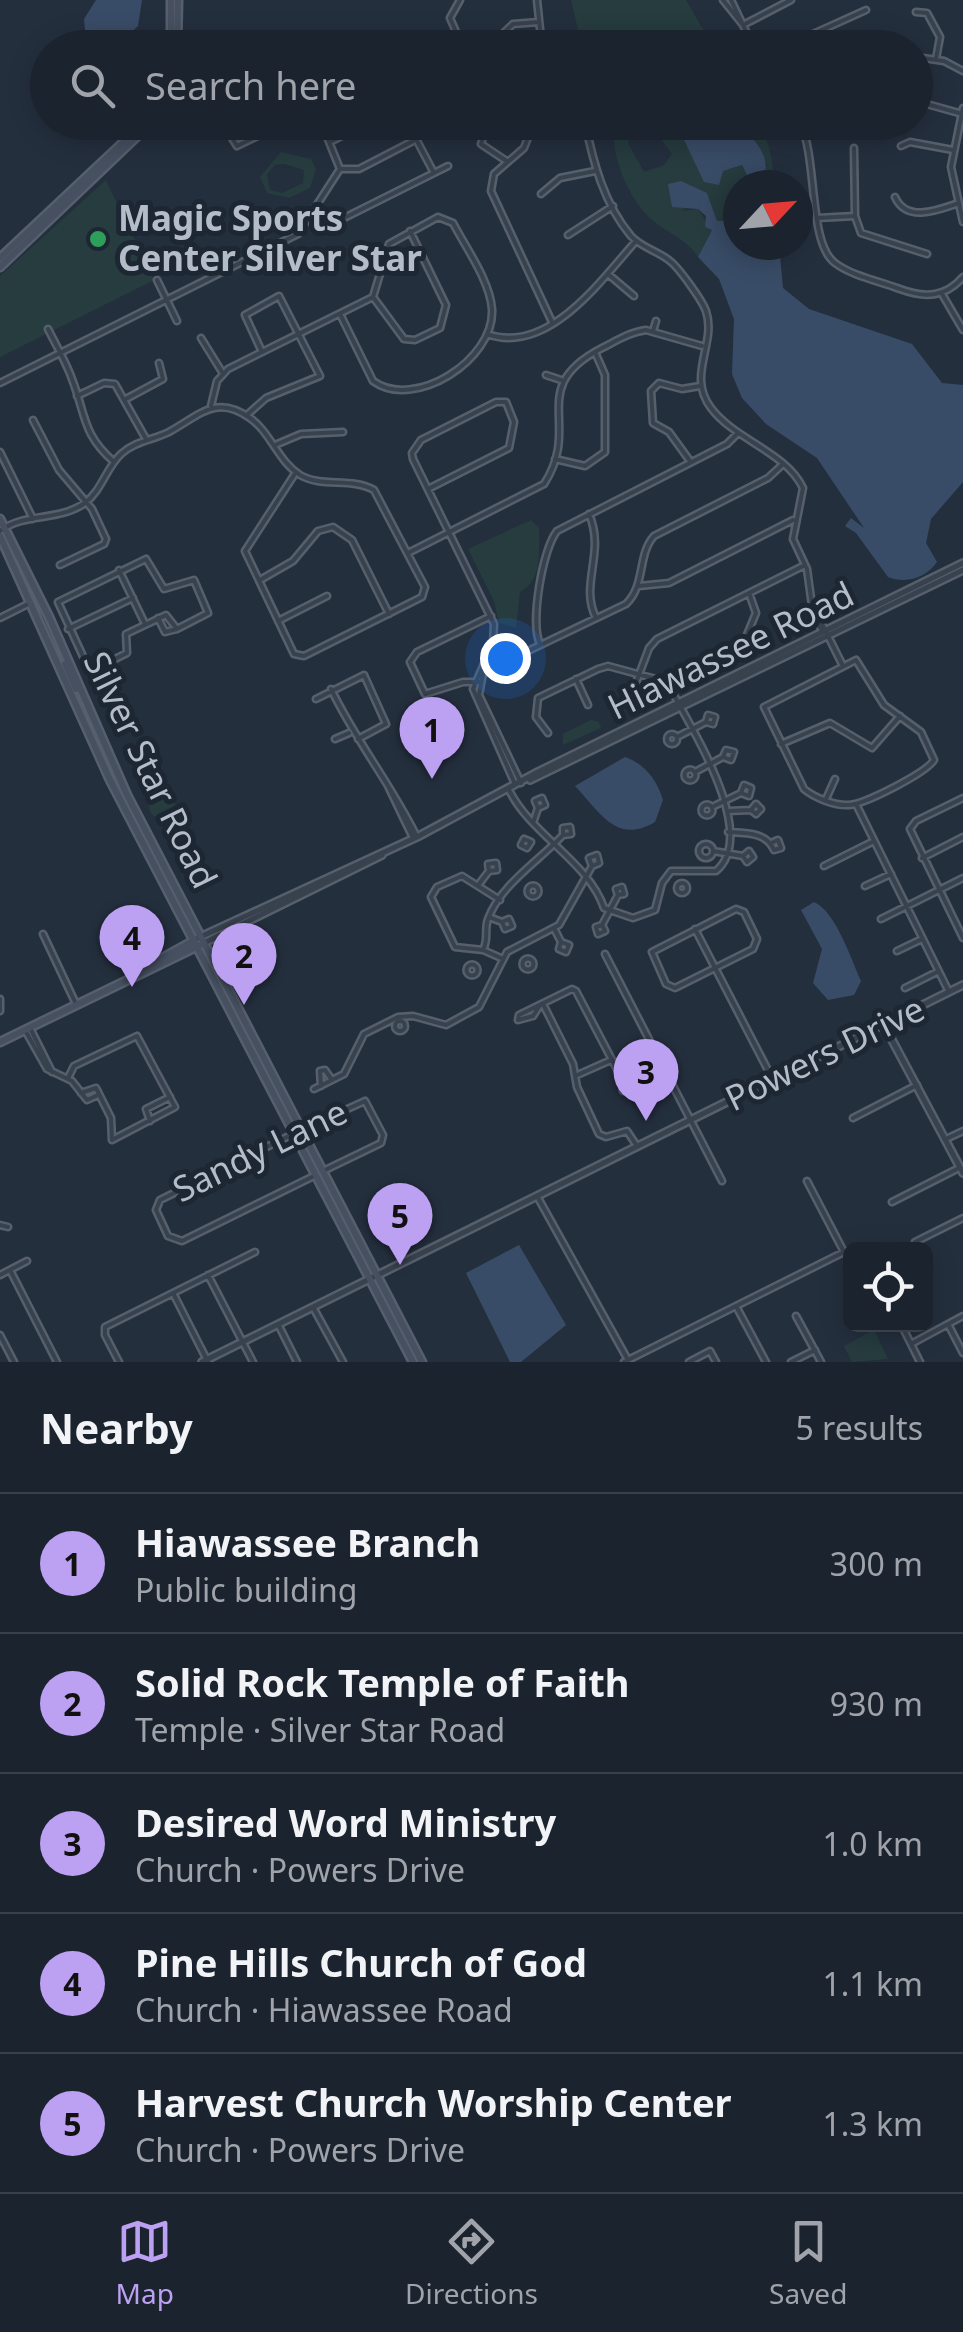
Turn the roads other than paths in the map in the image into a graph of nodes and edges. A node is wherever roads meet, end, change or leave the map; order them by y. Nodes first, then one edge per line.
1 (175, 0) edge
2 (460, 0) edge
3 (538, 0) edge
4 (723, 0) edge
5 (731, 0) edge
6 (791, 0) edge
7 (866, 10) dead end
8 (916, 12) dead end
9 (539, 22) junction
10 (743, 24) junction
11 (174, 30) edge
12 (455, 30) edge
13 (507, 30) edge
14 (540, 30) edge
15 (746, 30) edge
16 (822, 30) edge
17 (933, 59) edge
18 (936, 59) junction
19 (963, 72) edge
20 (933, 105) edge
21 (962, 111) edge
22 (130, 140) edge
23 (334, 140) edge
24 (417, 140) joint
25 (482, 140) edge
26 (527, 140) edge
27 (589, 140) edge
28 (807, 140) edge
29 (330, 142) joint
30 (901, 146) dead end
31 (854, 148) dead end
32 (953, 150) junction
33 (508, 162) junction
34 (448, 166) dead end
35 (340, 169) junction
36 (595, 171) junction
37 (434, 173) junction
38 (541, 194) dead end
39 (895, 197) dead end
40 (64, 202) junction
41 (956, 204) junction
42 (613, 206) junction
43 (315, 214) junction
44 (855, 216) junction
45 (817, 218) junction
46 (963, 222) edge
47 (410, 231) junction
48 (568, 235) dead end
49 (636, 240) junction
50 (927, 254) dead end
51 (0, 258) edge
52 (0, 267) edge
53 (608, 274) junction
54 (963, 277) edge
55 (157, 280) dead end
56 (942, 294) junction
57 (373, 296) junction
58 (634, 296) dead end
59 (167, 300) junction
60 (340, 314) junction
61 (177, 321) dead end
62 (656, 321) dead end
63 (552, 322) junction
64 (48, 329) dead end
65 (963, 330) edge
66 (653, 331) junction
67 (300, 334) junction
68 (487, 334) junction
69 (201, 338) dead end
70 (704, 347) junction
71 (262, 352) junction
72 (595, 352) junction
73 (60, 353) junction
74 (159, 362) dead end
75 (222, 374) junction
76 (546, 375) dead end
77 (561, 380) junction
78 (0, 383) edge
79 (700, 386) junction
80 (389, 390) junction
81 (76, 396) junction
82 (386, 398) dead end
83 (124, 400) junction
84 (212, 406) junction
85 (247, 416) junction
86 (33, 420) dead end
87 (343, 432) dead end
88 (738, 433) junction
89 (146, 439) junction
90 (274, 446) junction
91 (0, 452) edge
92 (554, 459) junction
93 (114, 462) junction
94 (691, 462) junction
95 (782, 464) junction
96 (296, 472) junction
97 (428, 489) junction
98 (88, 501) junction
99 (589, 514) junction
100 (0, 519) edge
101 (794, 519) junction
102 (30, 520) junction
103 (2, 532) edge
104 (450, 532) junction
105 (408, 554) junction
106 (805, 565) junction
107 (60, 566) dead end
108 (963, 567) edge
109 (119, 570) junction
110 (258, 581) junction
111 (639, 586) junction
112 (749, 593) junction
113 (326, 596) dead end
114 (132, 598) junction
115 (32, 602) junction
116 (389, 614) junction
117 (491, 616) junction
118 (0, 618) edge
119 (158, 618) junction
120 (596, 618) junction
121 (278, 620) junction
122 (145, 624) junction
123 (752, 625) junction
124 (68, 629) junction
125 (176, 629) junction
126 (762, 629) dead end
127 (826, 634) junction
128 (541, 645) junction
129 (63, 647) junction
130 (486, 658) junction
131 (842, 664) junction
132 (637, 676) junction
133 (576, 679) junction
134 (477, 681) junction
135 (666, 682) junction
136 (634, 688) dead end
137 (331, 689) junction
138 (79, 698) junction
139 (316, 699) dead end
140 (588, 705) dead end
141 (679, 706) junction
142 (900, 716) junction
143 (706, 722) dead end
144 (691, 730) junction
145 (88, 732) junction
146 (351, 732) junction
147 (548, 733) dead end
148 (677, 737) dead end
149 (335, 739) dead end
150 (356, 740) junction
151 (782, 744) junction
152 (723, 758) dead end
153 (709, 765) junction
154 (116, 772) junction
155 (695, 772) dead end
156 (835, 779) dead end
157 (516, 786) junction
158 (741, 793) dead end
159 (963, 798) edge
160 (727, 800) junction
161 (826, 800) junction
162 (856, 804) junction
163 (712, 807) dead end
164 (538, 808) dead end
165 (751, 810) dead end
166 (729, 811) junction
167 (533, 823) junction
168 (728, 832) junction
169 (563, 835) dead end
170 (963, 837) edge
171 (415, 838) junction
172 (546, 838) junction
173 (874, 841) junction
174 (530, 842) dead end
175 (771, 843) dead end
176 (552, 847) junction
177 (712, 852) dead end
178 (727, 853) junction
179 (743, 856) dead end
180 (922, 858) junction
181 (592, 866) dead end
182 (824, 866) dead end
183 (680, 868) junction
184 (489, 871) dead end
185 (890, 874) junction
186 (963, 878) edge
187 (584, 879) junction
188 (682, 883) dead end
189 (479, 884) junction
190 (865, 886) dead end
191 (939, 890) junction
192 (618, 896) dead end
193 (500, 900) junction
194 (906, 906) junction
195 (609, 911) junction
196 (488, 917) junction
197 (963, 918) edge
198 (880, 920) dead end
199 (502, 922) dead end
200 (956, 922) junction
201 (602, 924) dead end
202 (554, 928) junction
203 (696, 929) junction
204 (43, 934) dead end
205 (963, 938) edge
206 (922, 939) junction
207 (201, 941) junction
208 (562, 942) dead end
209 (520, 945) junction
210 (481, 950) junction
211 (897, 951) dead end
212 (605, 954) dead end
213 (501, 958) junction
214 (526, 958) dead end
215 (474, 965) dead end
216 (715, 968) junction
217 (938, 972) junction
218 (963, 985) edge
219 (905, 988) dead end
220 (948, 992) junction
221 (0, 999) edge
222 (76, 1004) junction
223 (0, 1011) edge
224 (238, 1023) junction
225 (884, 1025) junction
226 (27, 1029) junction
227 (0, 1042) edge
228 (258, 1046) junction
229 (612, 1060) junction
230 (575, 1076) junction
231 (68, 1078) junction
232 (772, 1078) junction
233 (332, 1080) junction
234 (917, 1085) junction
235 (321, 1086) junction
236 (314, 1089) dead end
237 (623, 1091) dead end
238 (170, 1097) junction
239 (853, 1118) dead end
240 (690, 1120) junction
241 (150, 1121) junction
242 (963, 1130) edge
243 (298, 1131) junction
244 (946, 1139) junction
245 (637, 1146) junction
246 (962, 1171) edge
247 (319, 1173) junction
248 (722, 1181) dead end
249 (807, 1181) dead end
250 (538, 1196) junction
251 (892, 1202) dead end
252 (963, 1218) edge
253 (0, 1225) edge
254 (8, 1227) dead end
255 (915, 1242) dead end
256 (255, 1252) dead end
257 (26, 1261) dead end
258 (10, 1270) junction
259 (0, 1275) edge
260 (208, 1275) junction
261 (372, 1278) junction
262 (172, 1293) junction
263 (736, 1306) junction
264 (314, 1307) junction
265 (796, 1316) dead end
266 (963, 1316) edge
267 (278, 1325) junction
268 (948, 1325) junction
269 (904, 1332) edge
270 (0, 1335) edge
271 (242, 1342) junction
272 (911, 1344) junction
273 (815, 1350) junction
274 (963, 1352) edge
275 (126, 1358) dead end
276 (206, 1361) edge
277 (419, 1361) edge
278 (626, 1361) edge
279 (14, 1362) edge
280 (57, 1362) edge
281 (119, 1362) edge
282 (253, 1362) edge
283 (298, 1362) edge
284 (342, 1362) edge
285 (689, 1362) edge
286 (716, 1362) edge
287 (766, 1362) edge
288 (792, 1362) edge
289 (821, 1362) edge
290 (920, 1362) edge

1 - 11 main road
2 - 12 street
3 - 9 street
4 - 10 street
5 - 10 street
6 - 10 street
7 - 16 street
8 - 18 street
9 - 13 street
9 - 14 street
10 - 15 street
17 - 18 street
18 - 19 street
20 - 21 street
21 - 32 street
22 - 40 main road
23 - 29 street
24 - 35 street
24 - 37 street
25 - 33 street
26 - 33 street
27 - 36 street
28 - 45 street
29 - 35 street
30 - 32 street
31 - 44 street
32 - 41 street
33 - 63 street
34 - 37 street
35 - 43 street
36 - 38 street
36 - 42 street
37 - 43 street
39 - 41 street
40 - 51 main road
40 - 52 main road
41 - 46 street
42 - 48 street
42 - 49 street
43 - 59 street
44 - 45 street
44 - 50 street
45 - 56 street
47 - 57 street
47 - 57 street
47 - 68 street
49 - 53 street
49 - 70 street
53 - 58 street
53 - 63 street
54 - 56 street
55 - 59 street
56 - 65 street
57 - 60 street
59 - 61 street
59 - 73 street
60 - 67 street
60 - 80 street
62 - 66 street
63 - 68 street
64 - 73 street
66 - 70 street
66 - 72 street
67 - 71 street
67 - 71 street
67 - 85 street
68 - 80 street
69 - 75 street
70 - 79 street
71 - 75 street
72 - 77 street
72 - 92 street
73 - 78 street
73 - 81 street
74 - 83 street
75 - 84 street
76 - 77 street
77 - 92 street
79 - 88 street
79 - 94 street
80 - 82 street
81 - 83 street
81 - 93 street
83 - 89 street
84 - 85 street
84 - 89 street
85 - 90 street
86 - 98 street
87 - 90 street
88 - 94 street
88 - 95 street
89 - 93 street
90 - 96 street
91 - 102 street
92 - 104 street
93 - 98 street
94 - 99 street
95 - 101 street
95 - 111 street
96 - 105 street
96 - 110 street
97 - 97 street
97 - 104 street
98 - 102 street
98 - 107 street
99 - 120 street
99 - 128 street
100 - 103 main road, Silver Star Road
101 - 106 street
101 - 111 street
102 - 103 street
103 - 115 main road, Silver Star Road
103 - 129 main road, Silver Star Road
104 - 105 street
104 - 117 street
105 - 116 street
106 - 112 street
106 - 127 street
108 - 127 street, Hiawassee Road
109 - 114 street
109 - 124 street
109 - 125 street
110 - 116 street
110 - 121 street
111 - 120 street
112 - 123 street
112 - 132 street
113 - 121 street
114 - 122 street
114 - 124 street
115 - 118 street
115 - 129 main road
115 - 138 main road, Silver Star Road
116 - 121 street
117 - 130 street
117 - 134 street
119 - 122 street
119 - 125 street
119 - 125 street
120 - 128 street
122 - 124 street
123 - 126 street
123 - 135 street
127 - 131 street
127 - 141 street, Hiawassee Road
128 - 130 street
129 - 138 main road, Silver Star Road
130 - 134 street
131 - 142 street
131 - 151 street
132 - 133 street
132 - 135 street
132 - 136 street
133 - 140 street
133 - 147 street
134 - 157 street
135 - 141 street
137 - 139 street
137 - 146 street
137 - 150 street
138 - 145 main road, Silver Star Road
138 - 154 main road, Silver Star Road
141 - 144 street
141 - 157 street, Hiawassee Road
142 - 151 street
142 - 162 street
143 - 144 street
144 - 148 street
144 - 153 street
145 - 154 main road
145 - 207 main road, Silver Star Road
146 - 149 street
146 - 150 street
150 - 171 street
151 - 161 street
152 - 153 street
153 - 155 street
153 - 160 street
154 - 207 main road, Silver Star Road
156 - 161 street
157 - 167 street
157 - 171 street, Hiawassee Road
158 - 160 street
159 - 180 street
160 - 163 street
160 - 166 street
161 - 162 street
162 - 173 street
164 - 167 street
165 - 166 street
166 - 168 street
167 - 172 street
168 - 175 street
168 - 178 street
169 - 176 street
170 - 180 street
171 - 207 street, Hiawassee Road
172 - 174 street
172 - 176 street
173 - 182 street
173 - 185 street
176 - 187 street
176 - 193 street
177 - 178 street
178 - 179 street
178 - 183 street
180 - 191 street
181 - 187 street
183 - 188 street
183 - 195 street
184 - 189 street
185 - 190 street
185 - 194 street
186 - 191 street
187 - 195 street
187 - 202 street
189 - 193 street
189 - 210 street
191 - 194 street
191 - 200 street
192 - 195 street
193 - 196 street
194 - 198 street
194 - 206 street
195 - 201 street
196 - 199 street
196 - 210 street
197 - 200 street
200 - 205 street
202 - 208 street
202 - 209 street
203 - 216 street
203 - 216 street
203 - 216 street
204 - 222 street
206 - 211 street
206 - 217 street
207 - 222 main road, Hiawassee Road
207 - 224 main road, Silver Star Road
207 - 228 main road, Silver Star Road
209 - 213 street
209 - 214 street
210 - 213 street
210 - 215 street
212 - 240 street
213 - 233 street
216 - 232 street
217 - 219 street
217 - 220 street
218 - 220 street, Powers Drive
220 - 225 street, Powers Drive
221 - 223 street
222 - 226 main road, Hiawassee Road
224 - 228 main road
224 - 243 main road, Silver Star Road
225 - 232 street, Powers Drive
225 - 234 street
226 - 227 main road, Hiawassee Road
226 - 231 street
228 - 243 main road, Silver Star Road
229 - 230 street
229 - 230 street
229 - 237 street
230 - 245 street
231 - 238 street
231 - 241 street
232 - 240 street, Powers Drive
233 - 235 street
233 - 235 street
234 - 239 street
234 - 244 street
235 - 236 street
238 - 241 street
238 - 241 street
240 - 245 street, Powers Drive
240 - 248 street
242 - 244 street
243 - 247 main road, Silver Star Road
243 - 247 street, Sandy Lane
243 - 247 street, Sandy Lane
244 - 246 street
245 - 250 street, Powers Drive
246 - 251 street
247 - 261 main road, Silver Star Road
249 - 263 street
250 - 261 street, Powers Drive
250 - 278 street
252 - 255 street
253 - 254 street
256 - 260 street
257 - 258 street
258 - 259 street
258 - 280 street
260 - 262 street
260 - 271 street
261 - 264 street, Powers Drive
261 - 277 main road, Silver Star Road
261 - 277 main road, Silver Star Road
262 - 276 street
262 - 281 street
263 - 278 street
263 - 287 street
264 - 267 street, Powers Drive
264 - 284 street
265 - 273 street
266 - 268 street
267 - 271 street, Powers Drive
267 - 283 street
268 - 272 street
268 - 274 street
269 - 272 street
270 - 279 street
271 - 276 street, Powers Drive
271 - 282 street
272 - 290 street
273 - 288 street
273 - 289 street
275 - 281 street
285 - 286 street

